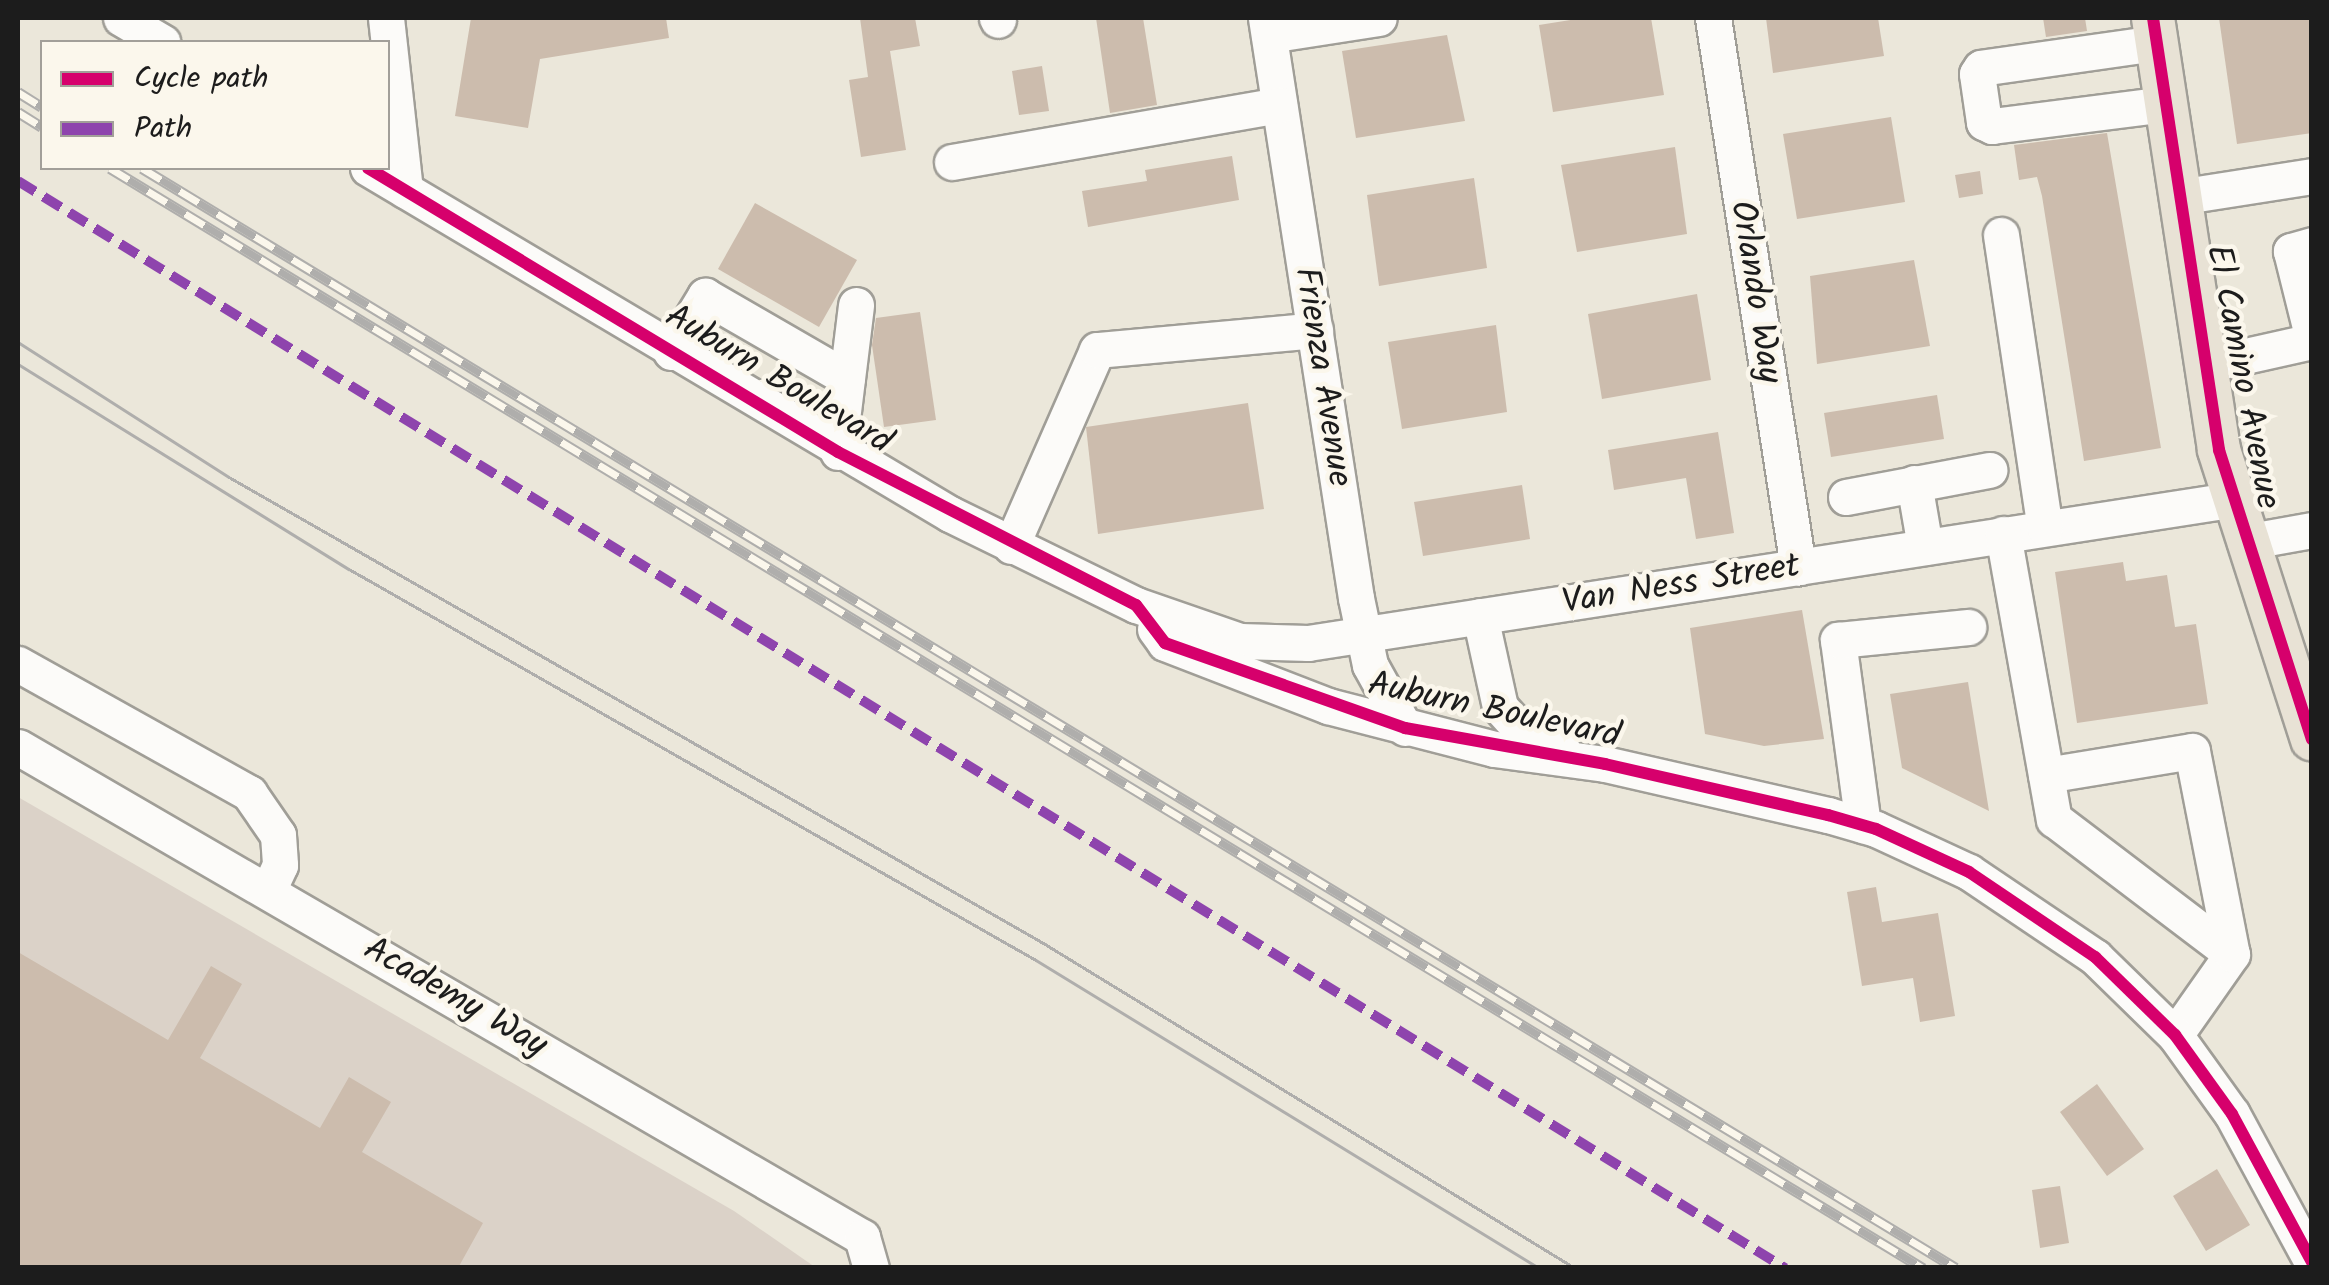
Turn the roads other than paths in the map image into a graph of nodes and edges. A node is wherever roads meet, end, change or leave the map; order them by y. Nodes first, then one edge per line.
1 (121, 18) edge
2 (1379, 18) edge
3 (1713, 18) edge
4 (1267, 26) edge
5 (2154, 30) edge
6 (159, 40) edge
7 (390, 54) edge
8 (1279, 104) junction
9 (2165, 104) junction
10 (952, 162) dead end
11 (371, 170) edge
12 (2312, 176) edge
13 (405, 190) junction
14 (2178, 197) junction
15 (2001, 235) dead end
16 (2312, 244) edge
17 (856, 305) dead end
18 (1315, 330) junction
19 (2312, 338) edge
20 (671, 352) junction
21 (2205, 365) junction
22 (847, 378) junction
23 (838, 452) junction
24 (1989, 470) dead end
25 (1914, 482) junction
26 (1846, 497) dead end
27 (2230, 500) junction
28 (2045, 528) junction
29 (2312, 530) edge
30 (2002, 534) junction
31 (2245, 542) junction
32 (1011, 546) junction
33 (1924, 547) junction
34 (1798, 566) junction
35 (1136, 605) junction
36 (1480, 616) junction
37 (1968, 626) dead end
38 (1363, 634) junction
39 (18, 664) edge
40 (1405, 728) junction
41 (2312, 739) edge
42 (18, 747) edge
43 (1605, 764) junction
44 (2046, 775) junction
45 (1862, 825) junction
46 (268, 891) junction
47 (2232, 954) junction
48 (2175, 1034) junction
49 (2312, 1262) edge
50 (871, 1268) edge

1 - 6 street
2 - 4 street
3 - 34 street, Orlando Way
4 - 8 street, Frienza Avenue
5 - 9 main road, El Camino Avenue
5 - 9 street
7 - 13 street
8 - 10 street
8 - 18 street, Frienza Avenue
9 - 14 main road, El Camino Avenue
11 - 13 street, Auburn Boulevard
12 - 14 street
13 - 20 street, Auburn Boulevard
14 - 21 main road, El Camino Avenue
15 - 28 street
16 - 19 street
17 - 22 street
18 - 32 street
18 - 38 street, Frienza Avenue
19 - 21 street
20 - 22 street
20 - 23 street, Auburn Boulevard
21 - 27 main road, El Camino Avenue
22 - 23 street
23 - 32 street, Auburn Boulevard
24 - 25 street
25 - 26 street
25 - 33 street
27 - 28 street, Van Ness Street
27 - 31 main road, El Camino Avenue
28 - 30 street, Van Ness Street
29 - 31 street
30 - 33 street, Van Ness Street
30 - 44 street
31 - 41 main road, El Camino Avenue
32 - 35 street, Auburn Boulevard
33 - 34 street, Van Ness Street
34 - 36 street, Van Ness Street
35 - 38 street, Van Ness Street
35 - 40 street, Auburn Boulevard
36 - 38 street, Van Ness Street
36 - 43 street, Auburn Boulevard
37 - 45 street
38 - 40 street, Frienza Avenue
39 - 46 street
40 - 43 street, Auburn Boulevard
42 - 46 street, Academy Way
43 - 45 street, Auburn Boulevard
44 - 47 street
44 - 47 street
45 - 48 street, Auburn Boulevard
46 - 50 street, Academy Way
47 - 48 street
48 - 49 street, Auburn Boulevard

